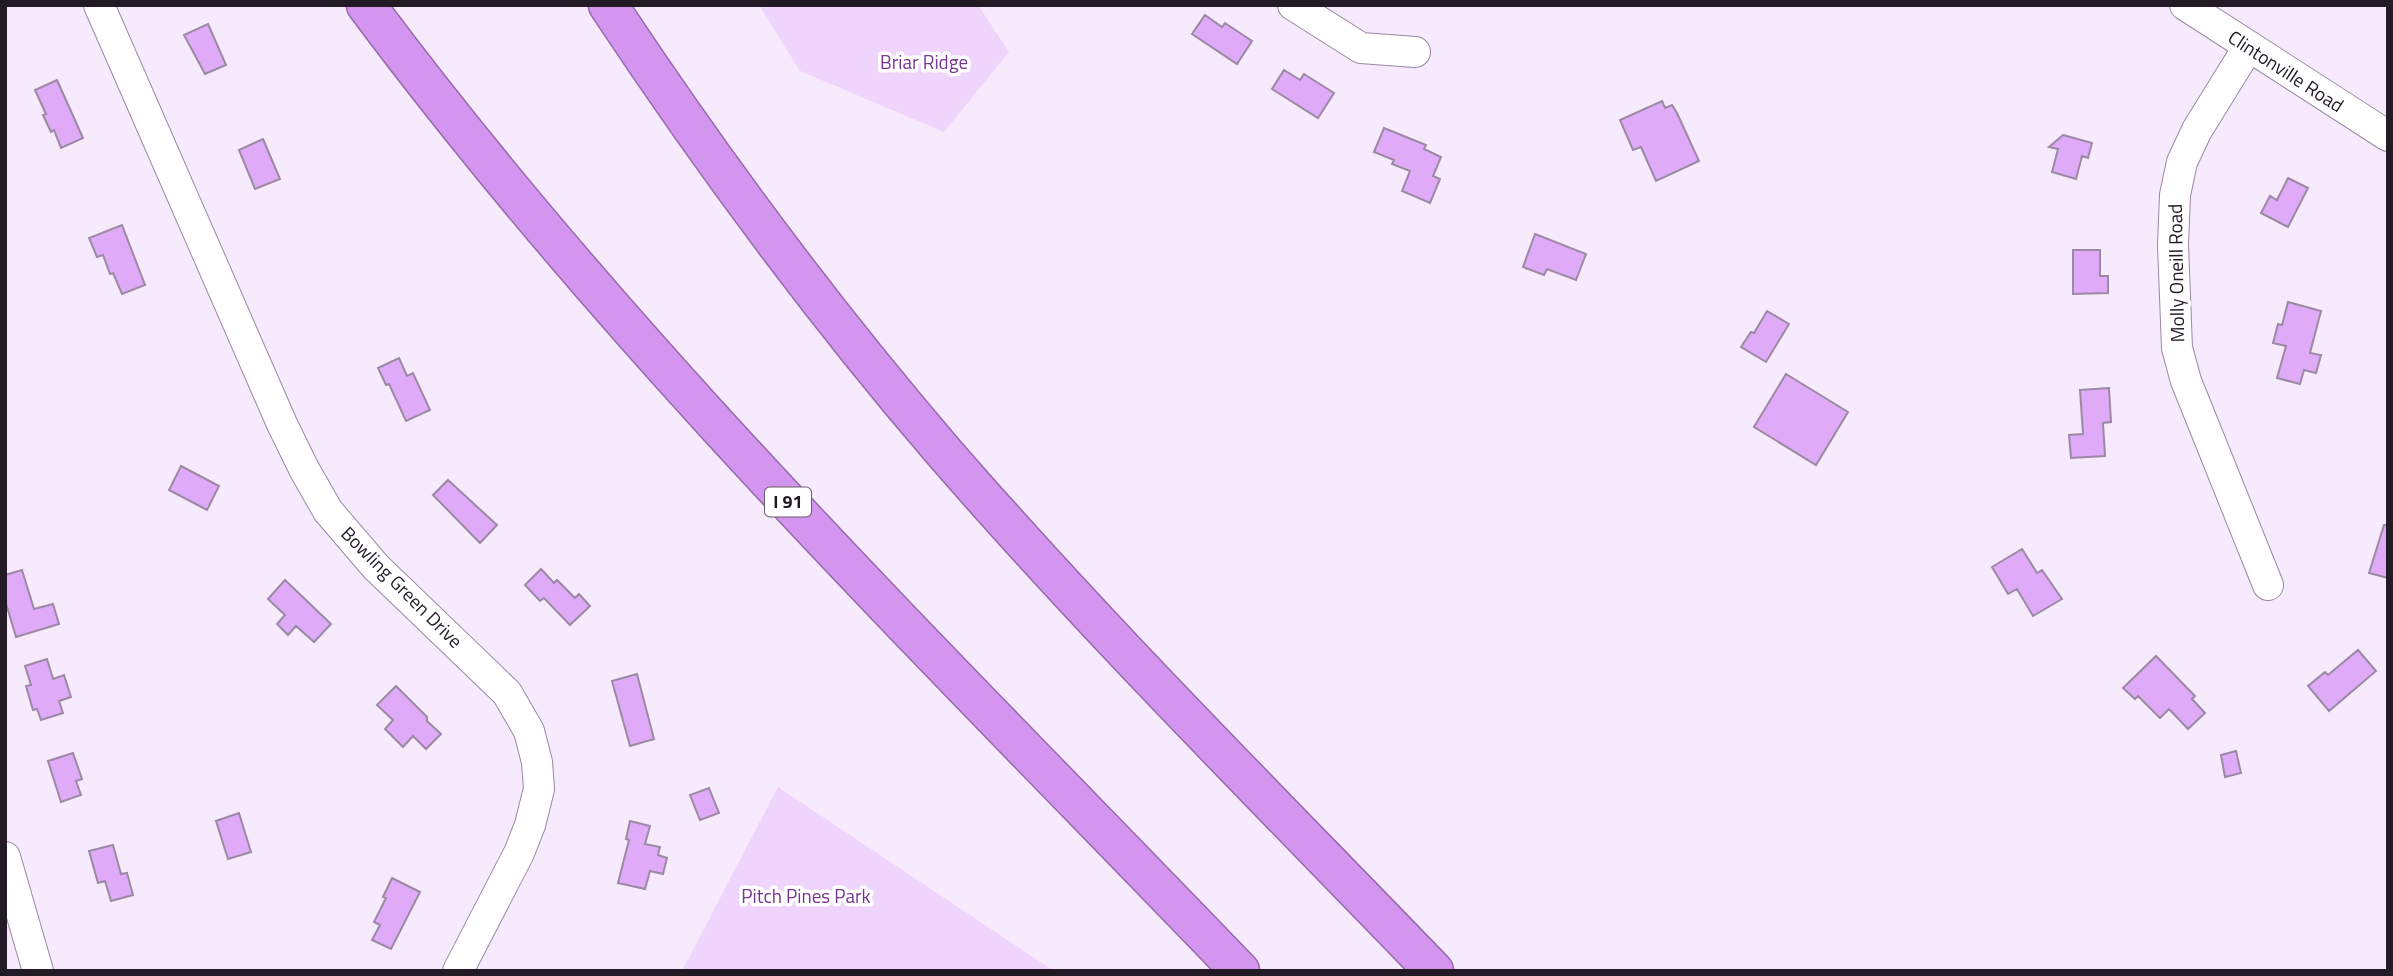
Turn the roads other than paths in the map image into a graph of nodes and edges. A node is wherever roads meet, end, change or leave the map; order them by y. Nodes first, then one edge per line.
1 (99, 5) edge
2 (366, 5) edge
3 (608, 5) edge
4 (1293, 5) edge
5 (2185, 5) edge
6 (2249, 46) junction
7 (1415, 52) dead end
8 (2388, 136) edge
9 (2268, 585) dead end
10 (5, 857) edge
11 (38, 971) edge
12 (458, 971) edge
13 (1240, 971) edge
14 (1434, 971) edge

1 - 12 street, Bowling Green Drive
2 - 13 highway, I 91
3 - 14 highway
4 - 7 street
5 - 6 street, Clintonville Road
6 - 8 street, Clintonville Road
6 - 9 street, Molly Oneill Road
10 - 11 street

